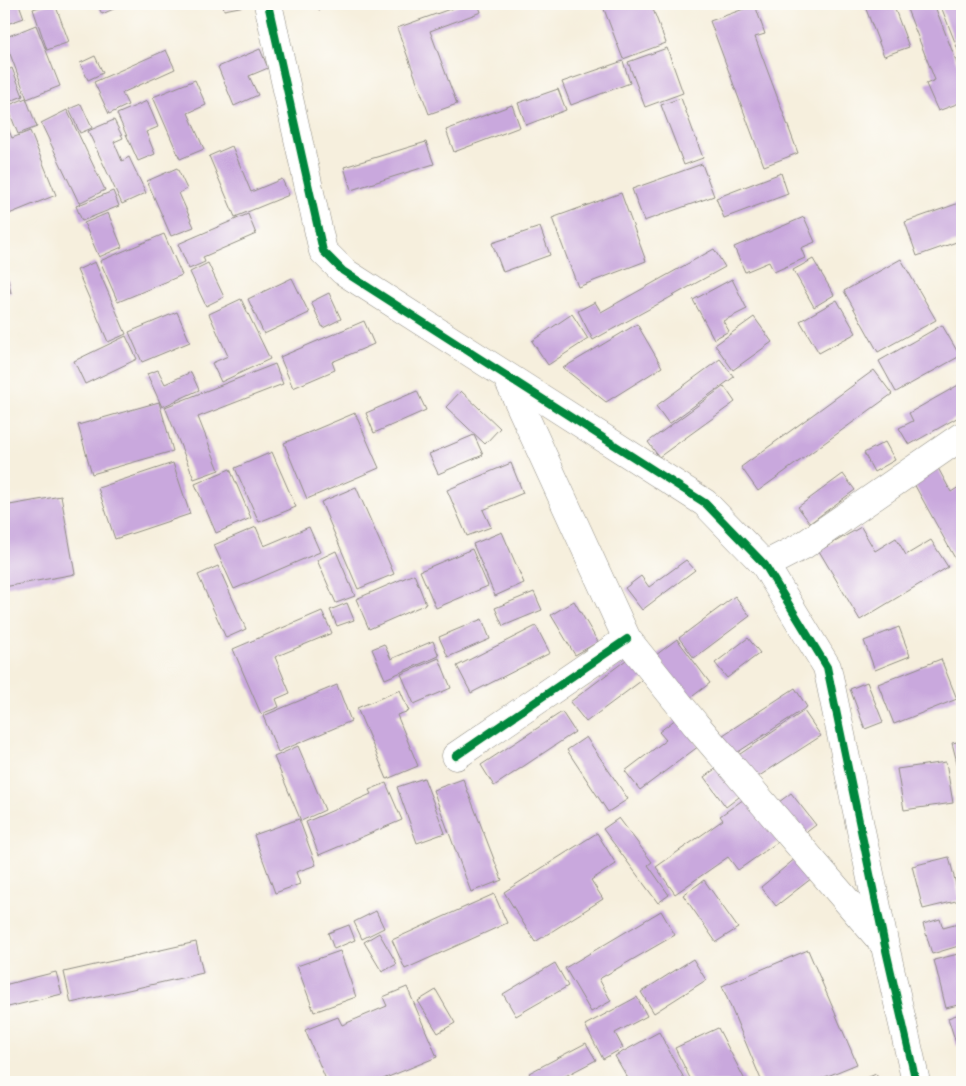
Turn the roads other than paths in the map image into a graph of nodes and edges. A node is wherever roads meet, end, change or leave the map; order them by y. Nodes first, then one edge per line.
1 (268, 4) edge
2 (507, 376) junction
3 (962, 436) edge
4 (765, 565) junction
5 (627, 639) junction
6 (456, 756) dead end
7 (885, 946) junction
8 (916, 1082) edge

1 - 2 street
2 - 4 street
2 - 5 street
3 - 4 street
4 - 7 street
5 - 6 street
5 - 7 street
7 - 8 street

